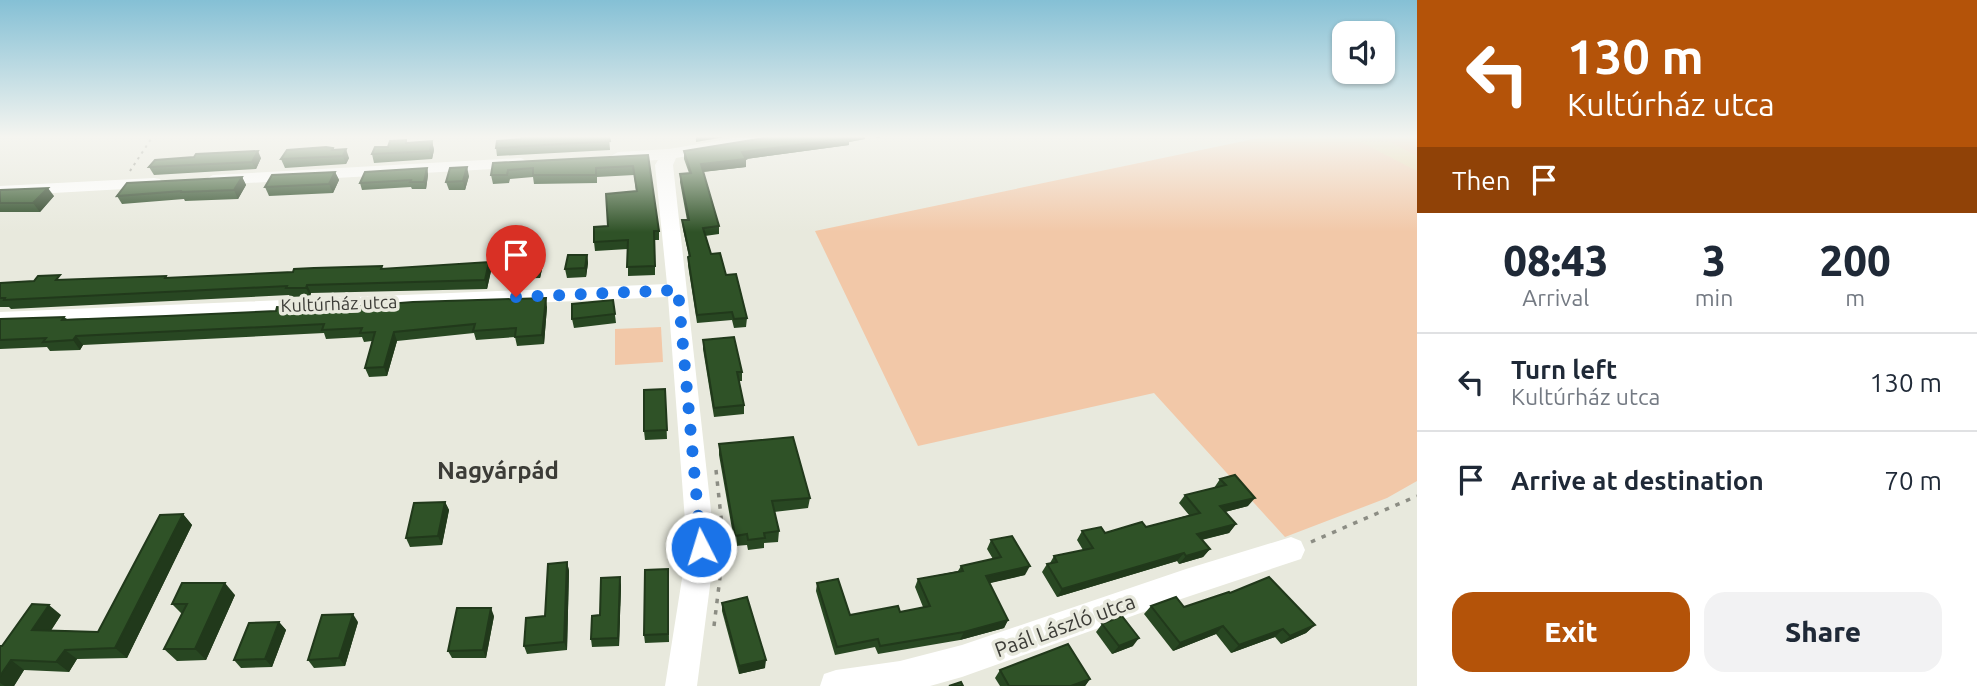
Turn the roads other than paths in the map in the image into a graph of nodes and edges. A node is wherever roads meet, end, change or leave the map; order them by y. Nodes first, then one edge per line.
1 (423, 168) edge
2 (664, 168) edge
3 (0, 191) edge
4 (678, 290) junction
5 (0, 319) edge
6 (1291, 550) road end
7 (674, 686) edge
8 (681, 686) edge
9 (694, 686) edge
10 (836, 686) edge

1 - 3 street
2 - 4 street
4 - 5 street, Kultúrház utca
4 - 8 street
6 - 10 street, Paál László utca
7 - 8 street
8 - 9 street

